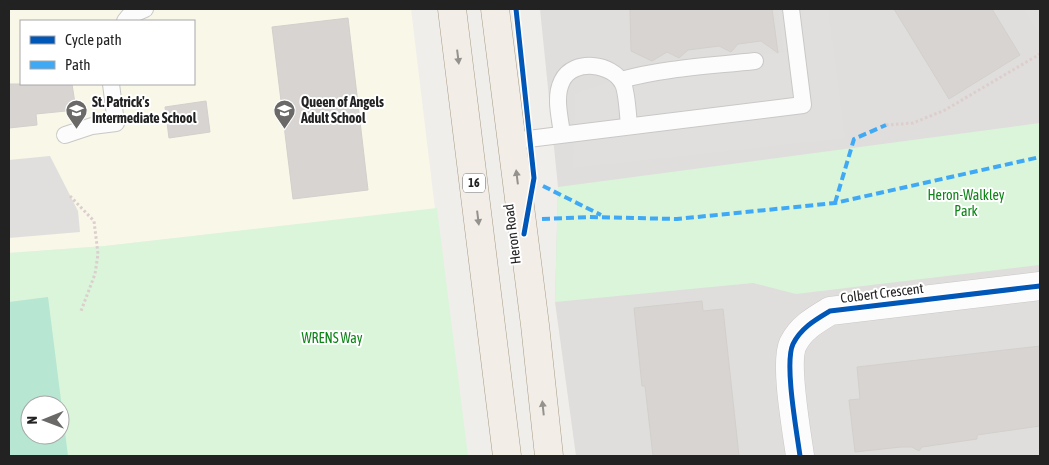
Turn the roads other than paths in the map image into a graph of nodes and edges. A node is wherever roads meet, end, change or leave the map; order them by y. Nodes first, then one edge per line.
1 (145, 9) edge
2 (452, 9) edge
3 (495, 9) edge
4 (791, 9) edge
5 (126, 20) edge
6 (755, 61) dead end
7 (621, 80) junction
8 (111, 85) edge
9 (629, 126) junction
10 (562, 134) junction
11 (65, 135) dead end
12 (512, 140) junction
13 (1040, 286) edge
14 (507, 456) edge
15 (549, 456) edge
16 (800, 456) edge

1 - 5 lane
2 -> 14 main road, 16
3 - 12 main road, Heron Road
4 - 9 lane
6 - 7 lane
7 - 9 lane
7 - 10 lane
8 - 11 lane
9 - 10 lane
10 - 12 lane
15 -> 12 main road, Heron Road
13 - 16 street, Colbert Crescent

